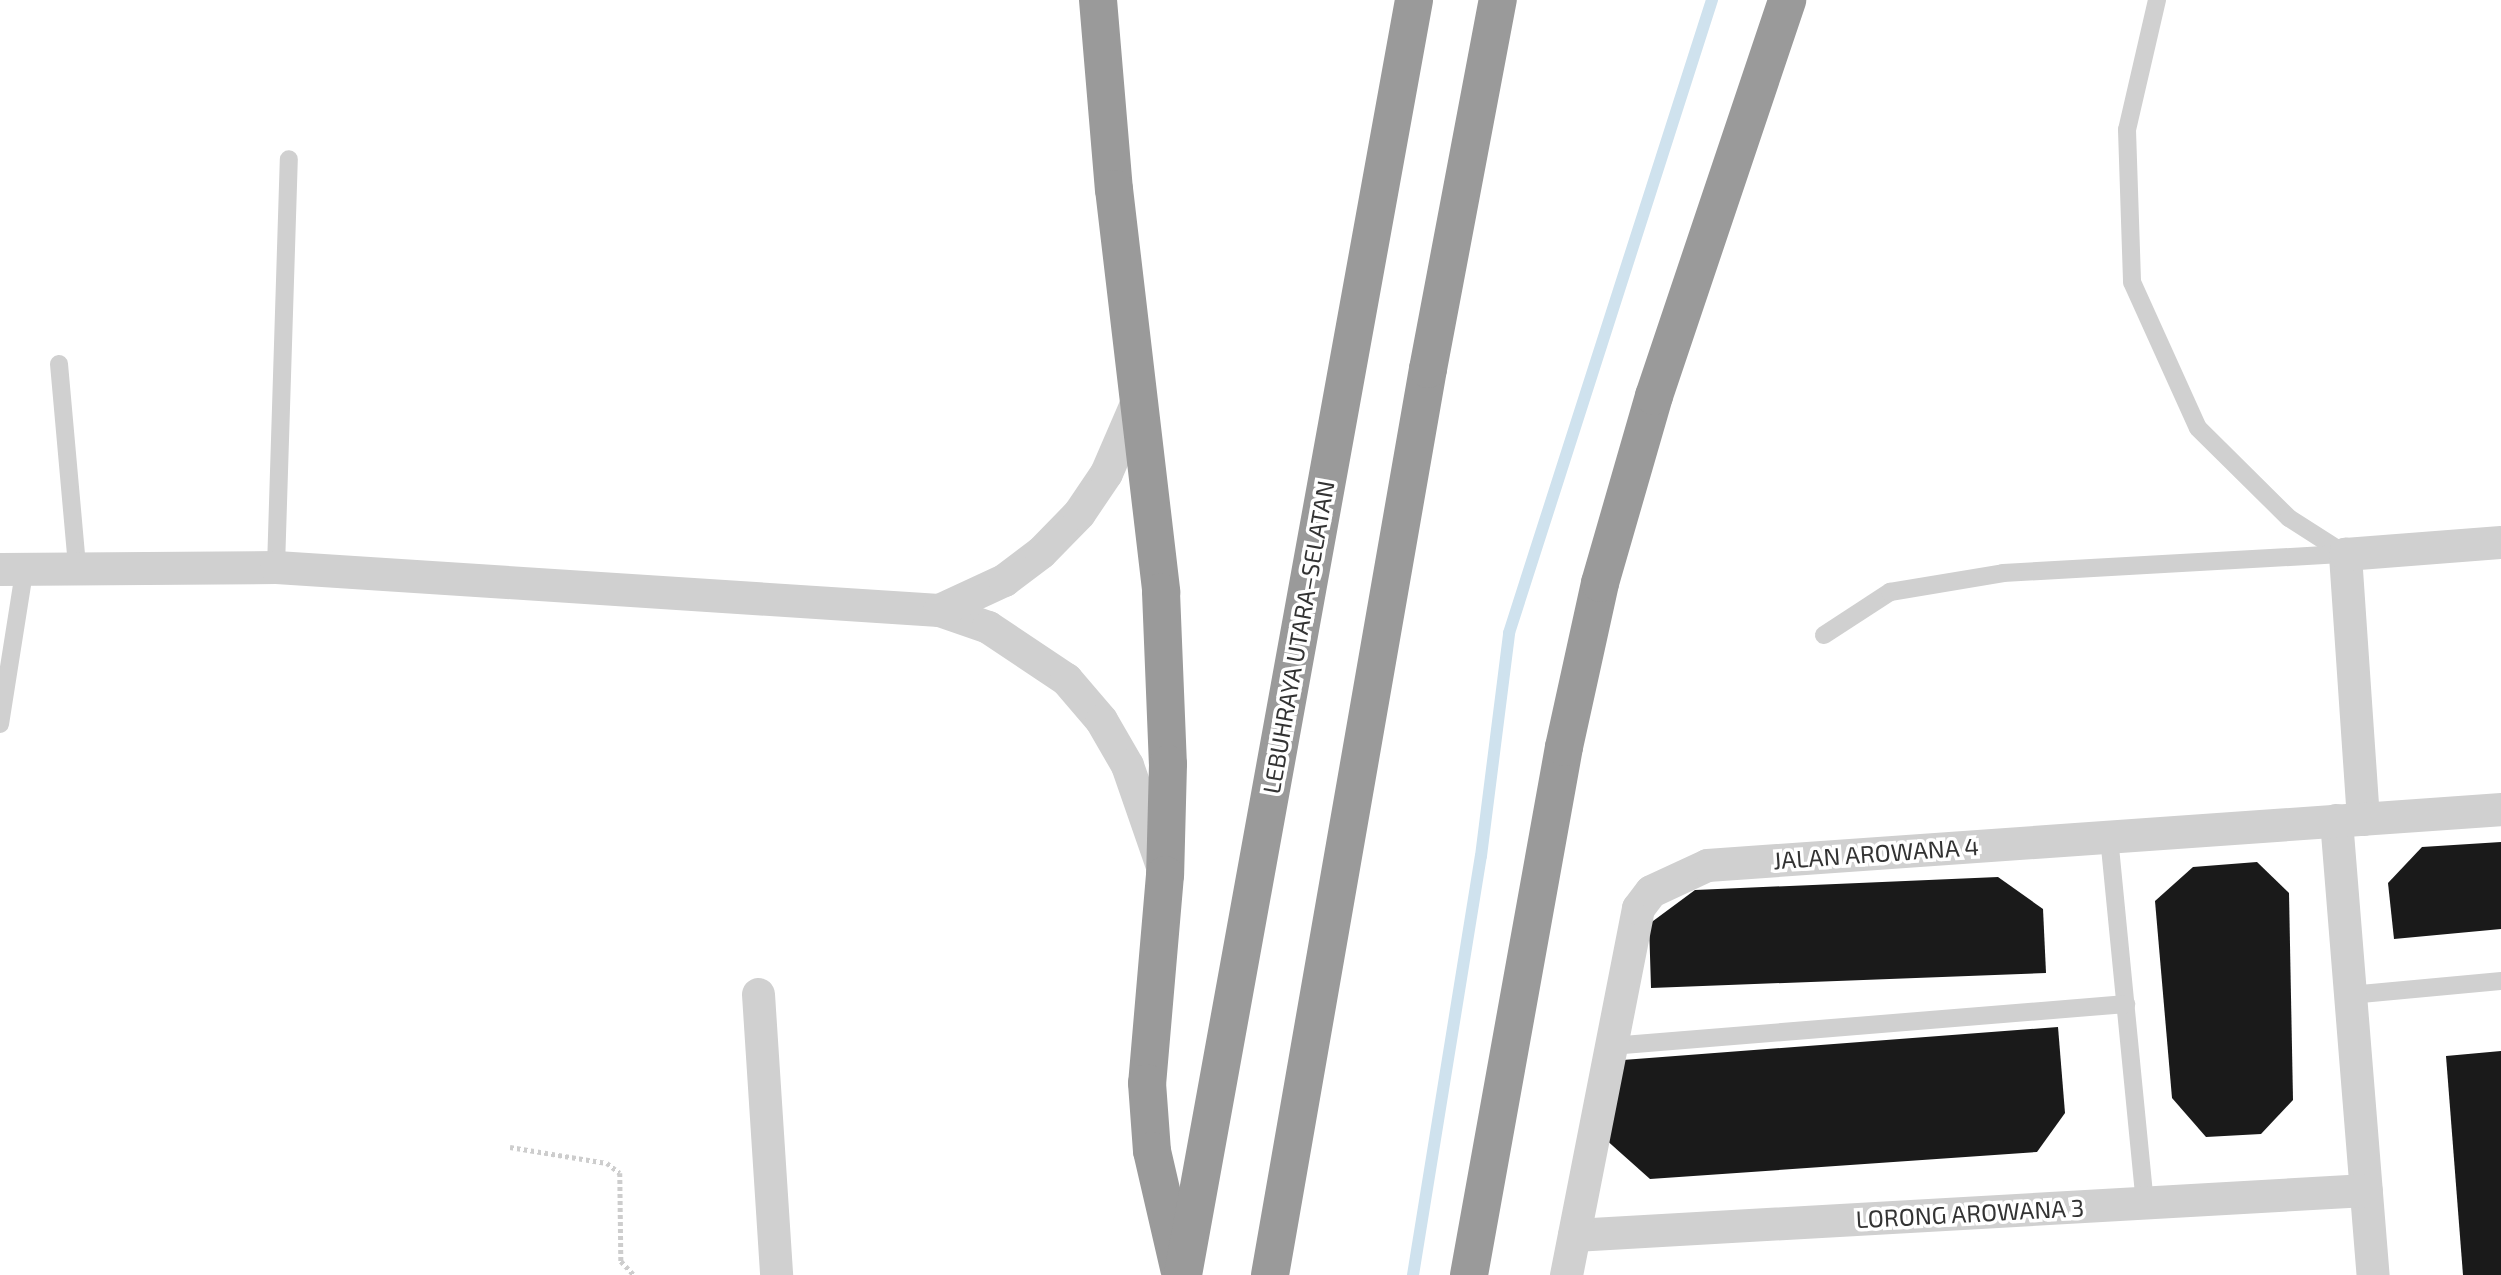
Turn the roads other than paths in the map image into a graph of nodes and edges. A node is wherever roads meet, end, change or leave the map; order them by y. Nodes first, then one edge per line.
1 (1098, 0) edge
2 (1414, 0) edge
3 (1498, 0) edge
4 (1787, 0) edge
5 (2157, 0) edge
6 (289, 159) dead end
7 (59, 364) dead end
8 (1138, 399) junction
9 (2501, 542) edge
10 (2345, 554) junction
11 (77, 565) junction
12 (276, 567) junction
13 (13, 568) edge
14 (939, 610) junction
15 (1824, 635) dead end
16 (0, 724) edge
17 (2501, 809) edge
18 (2349, 819) junction
19 (2109, 837) junction
20 (1165, 875) junction
21 (2501, 981) edge
22 (758, 994) dead end
23 (2350, 995) junction
24 (2126, 1004) junction
25 (1611, 1046) junction
26 (2366, 1190) junction
27 (2145, 1203) junction
28 (1574, 1235) junction
29 (776, 1275) edge
30 (1182, 1275) edge
31 (1270, 1275) edge
32 (1469, 1275) edge
33 (1566, 1275) edge
34 (2373, 1275) edge

1 - 8 highway
2 - 30 highway, LEBUHRAYA UTARA–SELATAN
3 - 31 highway
4 - 32 highway
5 - 10 lane
6 - 12 lane
7 - 11 lane
8 - 14 street
8 - 20 highway
9 - 10 street
10 - 15 lane
10 - 18 street
11 - 12 street
11 - 13 street
12 - 14 street
13 - 16 lane
14 - 20 street
17 - 18 street, JALAN AROWANA 4
18 - 19 street, JALAN AROWANA 4
18 - 23 street
19 - 24 lane
19 - 25 street, JALAN AROWANA 4
20 - 30 highway
21 - 23 lane
22 - 29 street
23 - 26 street
24 - 25 lane
24 - 27 lane
25 - 28 street, JALAN AROWANA 4
26 - 27 street, LORONG AROWANA 3
26 - 34 street
27 - 28 street, LORONG AROWANA 3
28 - 33 street, JALAN AROWANA 4

